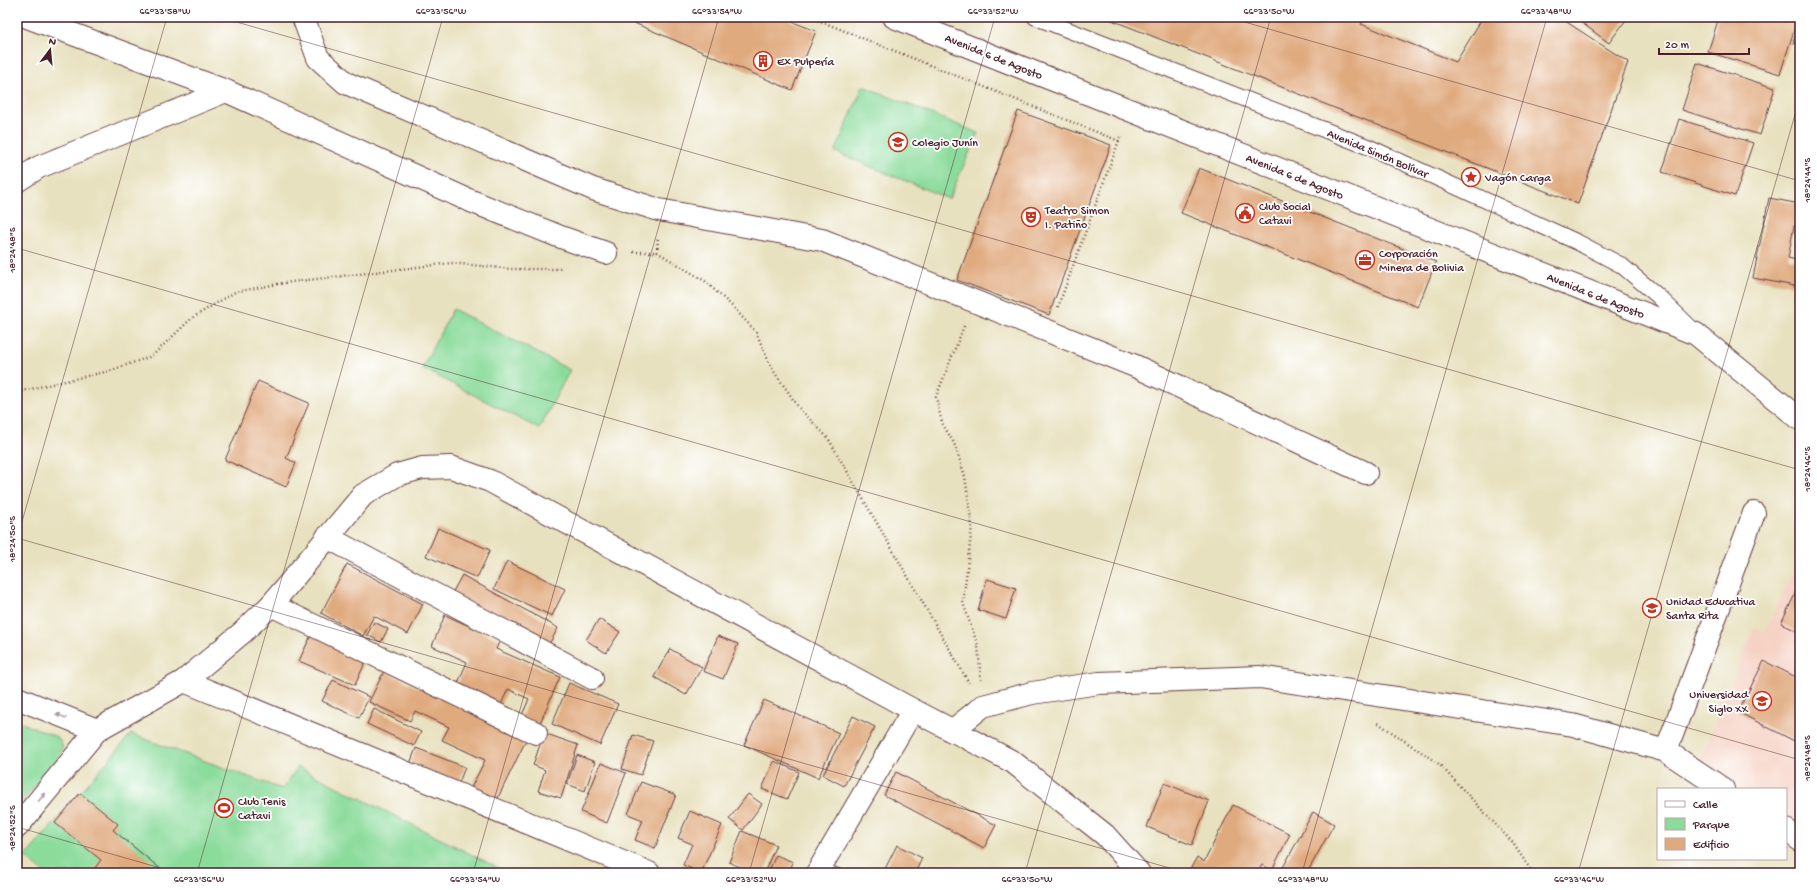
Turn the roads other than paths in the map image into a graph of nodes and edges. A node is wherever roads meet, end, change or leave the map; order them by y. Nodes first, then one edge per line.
1 (27, 17) edge
2 (303, 17) edge
3 (894, 17) edge
4 (1035, 17) edge
5 (226, 91) junction
6 (17, 180) edge
7 (597, 250) road end
8 (1696, 334) junction
9 (1800, 419) edge
10 (1366, 473) dead end
11 (1754, 513) dead end
12 (327, 537) junction
13 (271, 605) junction
14 (592, 678) dead end
15 (184, 681) junction
16 (17, 698) edge
17 (913, 710) junction
18 (97, 730) junction
19 (952, 731) junction
20 (536, 733) dead end
21 (1666, 751) junction
22 (1722, 788) edge
23 (17, 826) edge
24 (1787, 831) edge
25 (1800, 840) edge
26 (649, 873) edge
27 (817, 873) edge
28 (1140, 873) edge

1 - 5 street
2 - 10 street
3 - 8 street, Avenida 6 de Agosto
4 - 8 lane, Avenida Simón Bolívar
5 - 6 street
5 - 7 street
8 - 9 street, Avenida 6 de Agosto
11 - 21 street
12 - 13 street
12 - 14 street
12 - 17 street
13 - 15 street
13 - 20 street
15 - 18 street
15 - 26 street
18 -> 16 street
17 - 19 street
17 - 27 street
23 -> 18 street
19 - 21 street
19 - 28 street
21 - 22 street
24 - 25 street

